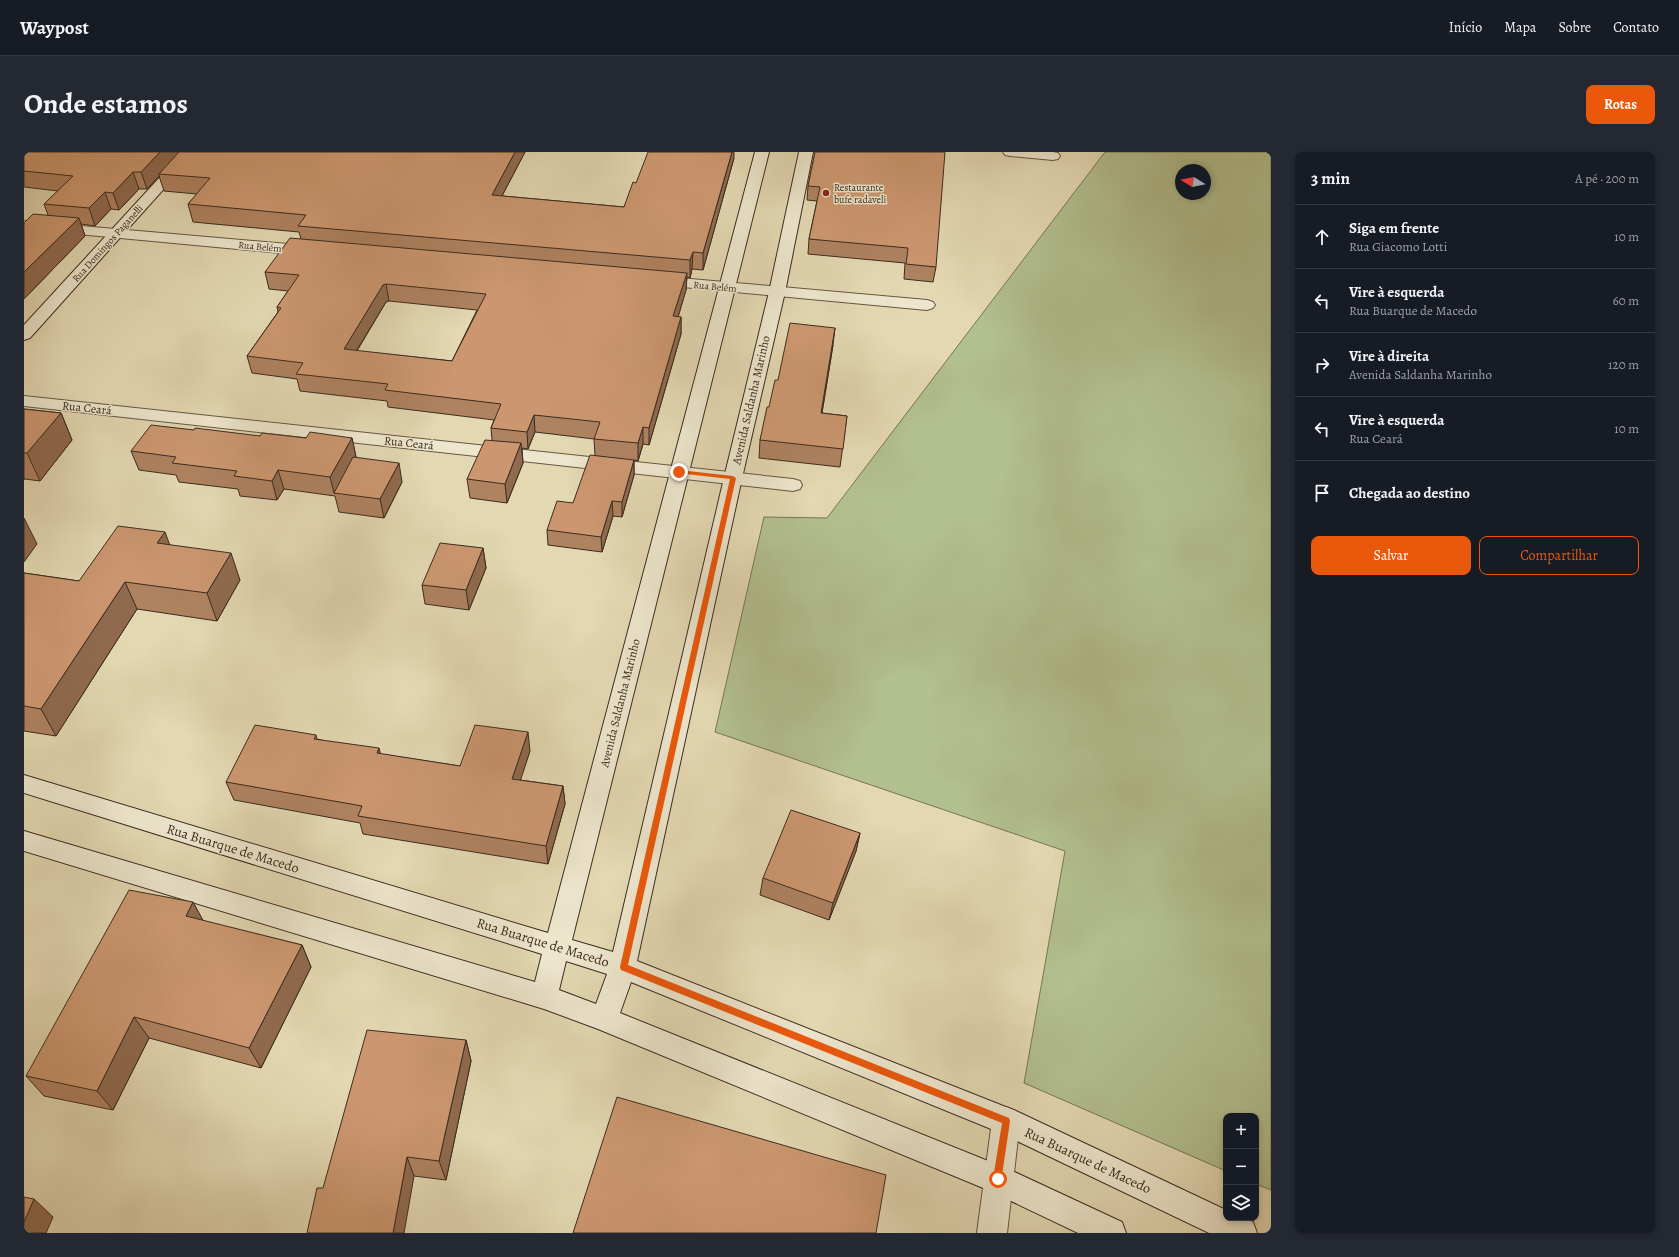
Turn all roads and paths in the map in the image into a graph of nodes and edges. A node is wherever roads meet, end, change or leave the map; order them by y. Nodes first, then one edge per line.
1 (190, 152) edge
2 (762, 152) edge
3 (806, 152) edge
4 (1010, 152) edge
5 (1053, 156) dead end
6 (24, 225) edge
7 (116, 233) junction
8 (330, 252) edge
9 (640, 279) edge
10 (727, 287) junction
11 (777, 292) junction
12 (927, 305) dead end
13 (24, 335) edge
14 (24, 401) edge
15 (679, 472) junction
16 (733, 478) junction
17 (793, 485) dead end
18 (24, 784) edge
19 (24, 841) edge
20 (558, 947) junction
21 (623, 967) junction
22 (544, 997) junction
23 (604, 1020) junction
24 (1006, 1121) junction
25 (998, 1179) junction
26 (992, 1233) edge
27 (1111, 1233) edge
28 (1242, 1233) edge

1 - 7 street, Rua Domingos Paganelli
2 - 10 street, Avenida Saldanha Marinho
3 - 11 street, Avenida Saldanha Marinho
4 - 5 street
6 - 7 street, Rua Belém
7 - 8 street, Rua Belém
7 - 13 street, Rua Domingos Paganelli
9 - 10 street, Rua Belém
10 - 11 street, Rua Belém
10 - 15 street, Avenida Saldanha Marinho
11 - 12 street, Rua Belém
11 - 16 street, Avenida Saldanha Marinho
14 - 15 street, Rua Ceará
15 - 16 street, Rua Ceará
15 - 20 street, Avenida Saldanha Marinho
16 - 17 street, Rua Ceará
16 - 21 street, Avenida Saldanha Marinho
18 - 20 street, Rua Buarque de Macedo
19 - 22 street
20 - 21 street, Rua Buarque de Macedo
20 - 22 street, Avenida Saldanha Marinho
21 - 23 street, Avenida Saldanha Marinho
21 - 24 street, Rua Buarque de Macedo
22 - 23 street
23 - 25 street
24 - 25 street
24 - 28 street, Rua Buarque de Macedo
25 - 26 street
25 - 27 street

